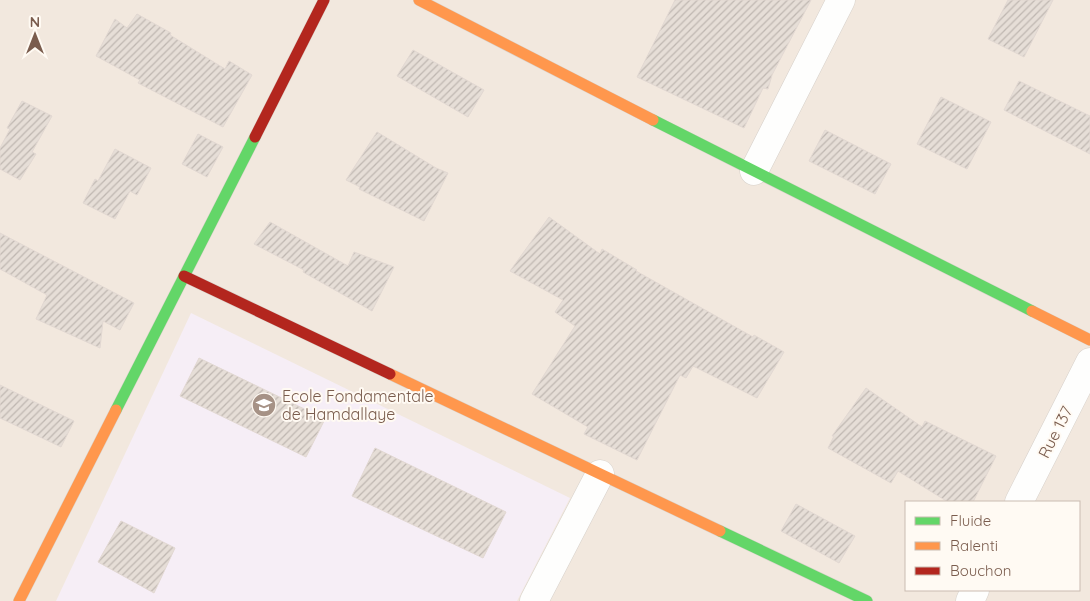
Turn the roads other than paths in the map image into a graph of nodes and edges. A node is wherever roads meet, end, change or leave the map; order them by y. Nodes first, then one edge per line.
1 (324, 0) edge
2 (419, 0) edge
3 (841, 0) edge
4 (754, 171) junction
5 (184, 276) junction
6 (1090, 340) edge
7 (1090, 362) edge
8 (600, 474) junction
9 (1020, 501) edge
10 (19, 601) edge
11 (534, 601) edge
12 (866, 601) edge

1 - 5 street
2 - 4 street
3 - 4 street
4 - 6 street
5 - 8 street
5 - 10 street
7 - 9 street, Rue 137
8 - 11 street
8 - 12 street

